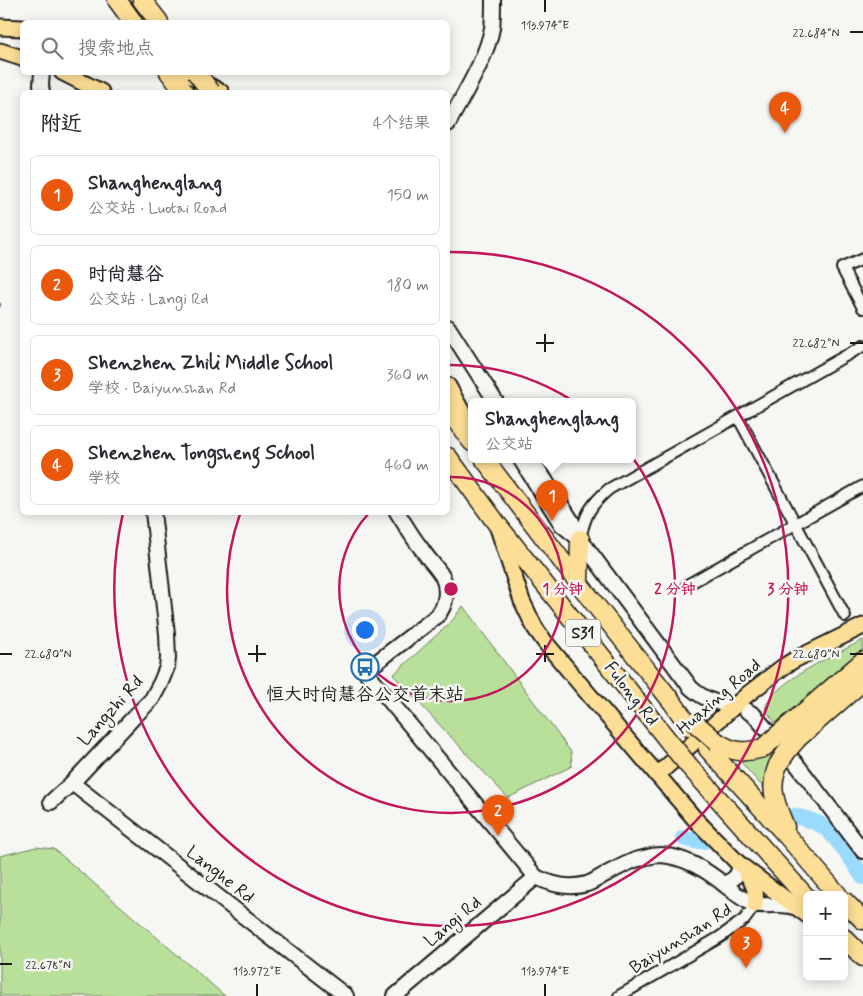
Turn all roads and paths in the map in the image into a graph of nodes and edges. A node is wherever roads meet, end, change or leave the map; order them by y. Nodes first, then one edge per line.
1 (117, 0) edge
2 (493, 0) edge
3 (143, 2) edge
4 (132, 20) edge
5 (157, 20) edge
6 (0, 27) edge
7 (20, 28) edge
8 (0, 51) edge
9 (20, 57) edge
10 (42, 75) edge
11 (68, 75) edge
12 (172, 75) edge
13 (190, 75) edge
14 (198, 75) edge
15 (42, 90) edge
16 (97, 90) edge
17 (183, 90) edge
18 (210, 90) edge
19 (218, 90) edge
20 (450, 120) edge
21 (863, 259) edge
22 (863, 308) edge
23 (450, 330) edge
24 (450, 345) edge
25 (863, 346) edge
26 (450, 390) edge
27 (483, 398) edge
28 (493, 398) edge
29 (450, 413) edge
30 (738, 417) junction
31 (468, 423) edge
32 (468, 437) edge
33 (450, 460) edge
34 (489, 463) edge
35 (523, 463) edge
36 (534, 463) edge
37 (863, 486) edge
38 (153, 515) edge
39 (399, 515) edge
40 (497, 524) junction
41 (796, 524) junction
42 (580, 539) junction
43 (579, 583) junction
44 (687, 585) dead end
45 (845, 616) dead end
46 (863, 626) edge
47 (863, 636) edge
48 (863, 661) edge
49 (863, 681) edge
50 (741, 708) junction
51 (793, 733) junction
52 (713, 746) junction
53 (657, 775) junction
54 (72, 783) junction
55 (51, 802) dead end
56 (788, 837) junction
57 (863, 851) edge
58 (739, 864) junction
59 (536, 877) junction
60 (724, 884) junction
61 (835, 891) edge
62 (755, 904) junction
63 (803, 906) edge
64 (848, 906) edge
65 (803, 907) edge
66 (803, 908) edge
67 (863, 920) edge
68 (848, 942) edge
69 (848, 948) edge
70 (863, 958) edge
71 (346, 996) edge
72 (395, 996) edge
73 (619, 996) edge

1 - 4 highway
2 - 20 street
3 - 5 highway
6 - 7 main road
8 - 9 main road
10 - 15 street
11 - 16 main road
12 - 17 highway
13 - 19 main road
14 - 18 highway, bridge
21 - 22 street
23 - 28 street
24 - 27 street
25 - 30 street
26 - 31 main road
29 - 32 highway
30 - 41 street
30 - 42 street
33 - 40 highway, Fulong Rd / S31
34 - 43 highway, Fulong Rd / S31
35 - 42 street
36 - 42 street
37 - 41 street
38 - 54 street, Langzhi Rd
39 - 59 street
40 - 53 main road
40 - 63 highway, Fulong Rd / S31, bridge
41 - 44 street
41 - 45 street
42 - 43 highway
42 - 50 street
43 - 52 highway, Fulong Rd / S31
46 - 50 main road, Huaxing Road
47 - 50 main road, Huaxing Road
48 - 51 highway
49 - 51 highway
50 - 53 main road, Huaxing Road
50 - 57 street
51 - 52 highway, bridge
51 - 56 highway, bridge
52 - 56 highway, Fulong Rd / S31
53 - 58 main road
54 - 55 street, Langzhi Rd
54 - 71 street, Langhe Rd
56 - 61 highway, Fulong Rd / S31
58 - 60 street
58 - 62 main road
58 - 65 main road
59 - 60 street
59 - 72 street, Langi Rd
60 - 62 street
62 - 66 street
62 - 73 street, Baiyunshan Rd
64 - 67 highway
68 - 70 highway
69 - 70 main road

